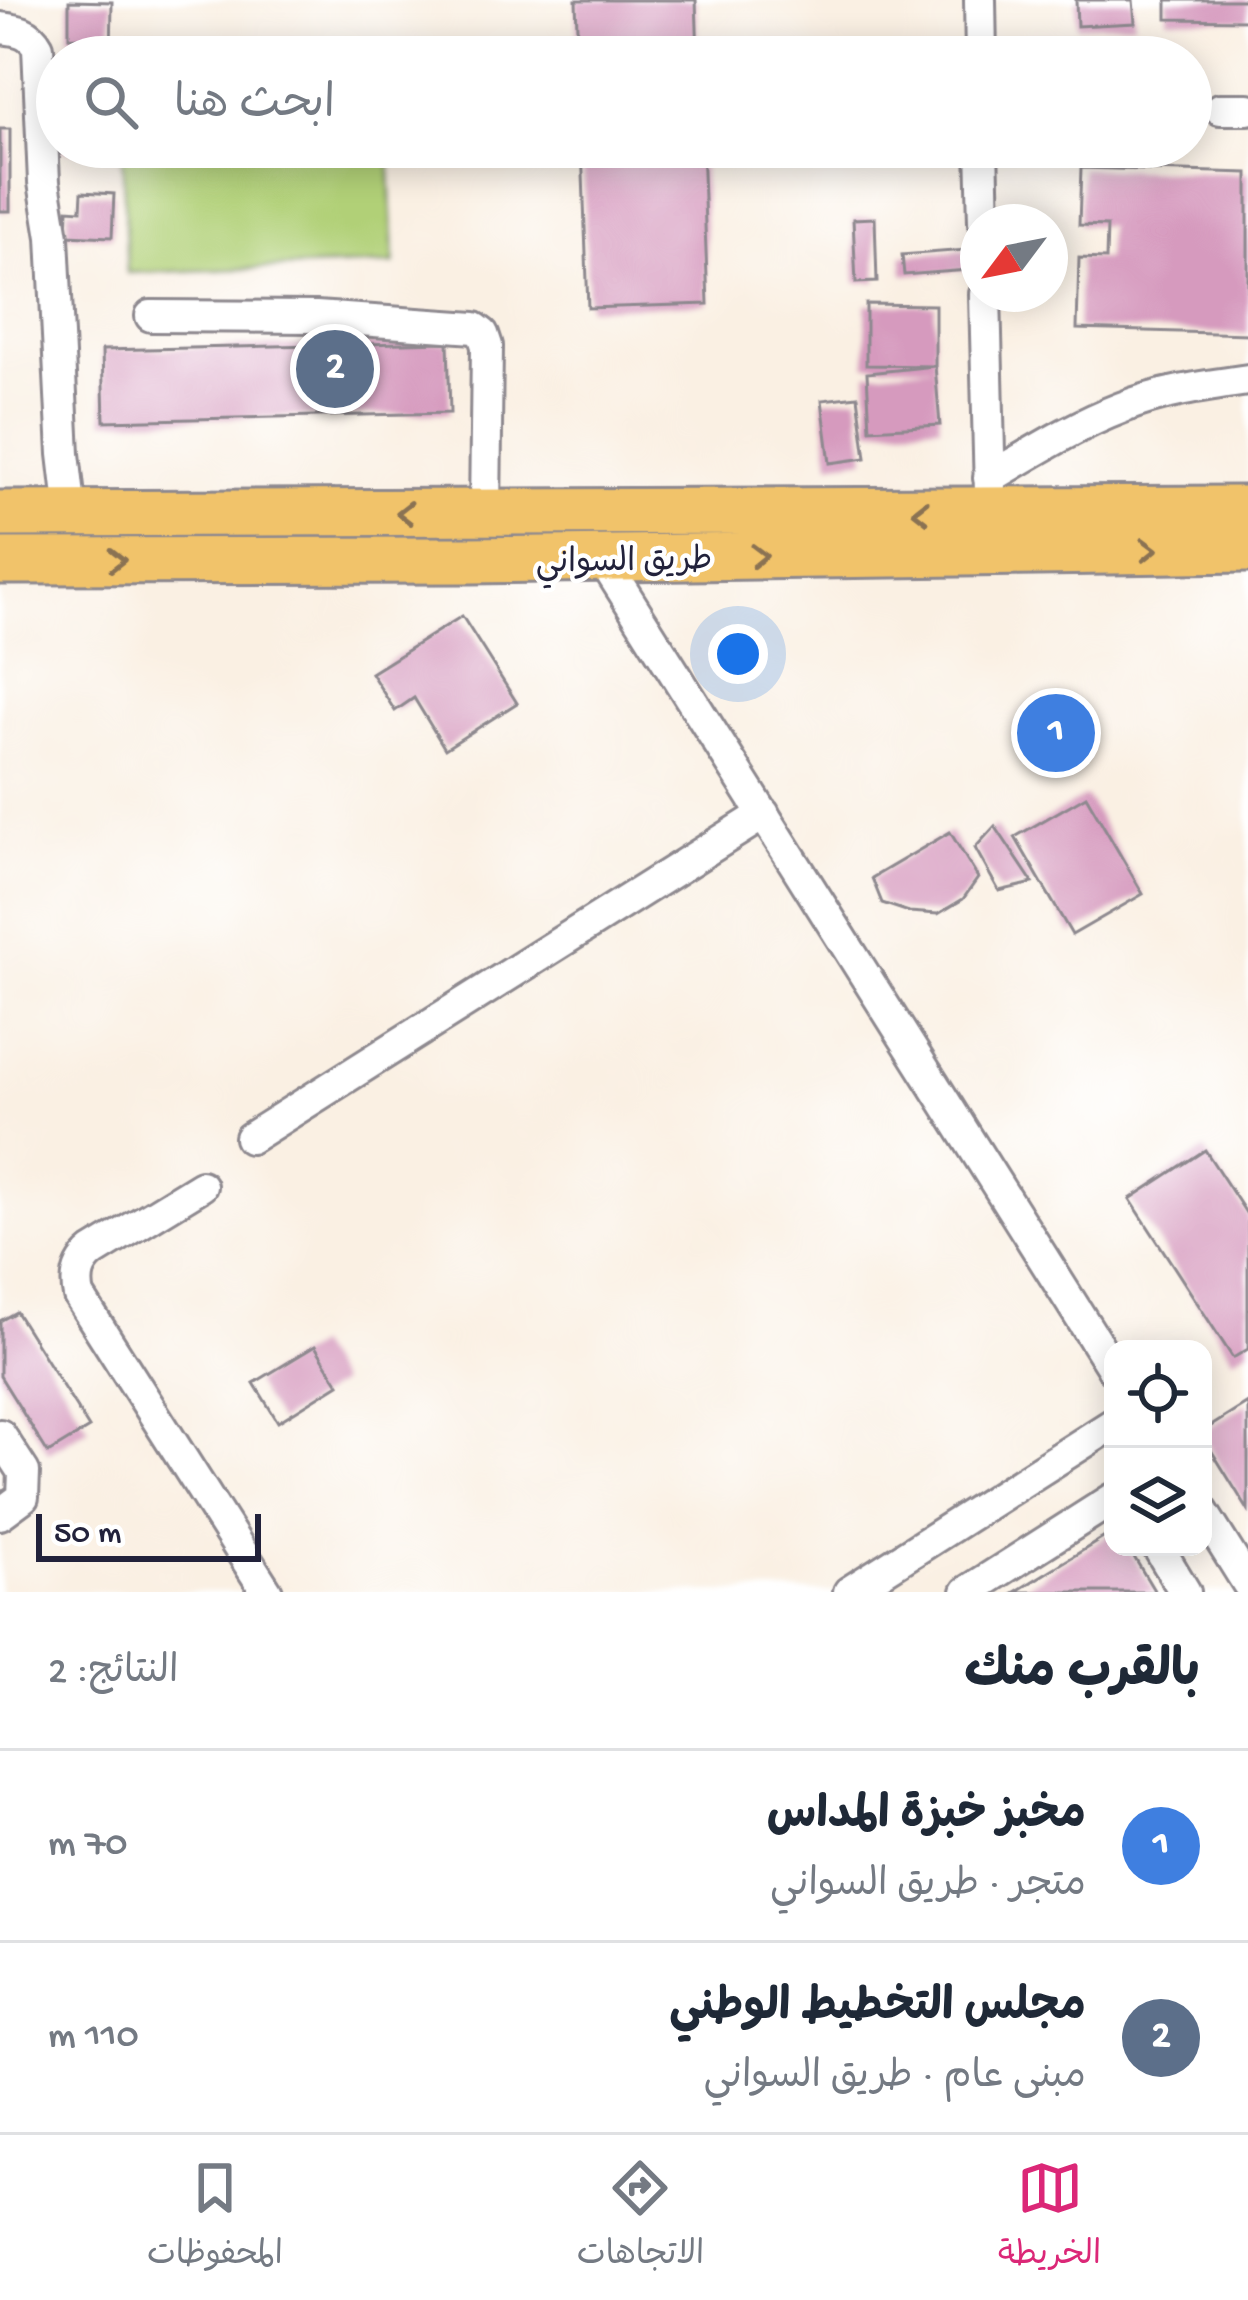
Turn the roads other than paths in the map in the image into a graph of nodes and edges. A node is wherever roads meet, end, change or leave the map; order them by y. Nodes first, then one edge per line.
1 (980, 0) edge
2 (0, 28) edge
3 (981, 36) edge
4 (36, 45) edge
5 (43, 168) edge
6 (983, 168) edge
7 (984, 204) edge
8 (986, 312) edge
9 (151, 316) dead end
10 (1248, 380) edge
11 (990, 495) junction
12 (1248, 509) edge
13 (485, 513) junction
14 (0, 514) edge
15 (71, 514) junction
16 (1248, 549) edge
17 (602, 558) junction
18 (0, 561) edge
19 (764, 814) junction
20 (250, 1138) dead end
21 (201, 1186) dead end
22 (1104, 1355) edge
23 (1104, 1430) edge
24 (0, 1435) edge
25 (1104, 1505) edge
26 (0, 1514) edge
27 (1212, 1526) edge
28 (1163, 1556) edge
29 (1248, 1584) edge
30 (268, 1592) edge
31 (849, 1592) edge
32 (967, 1592) edge
33 (1185, 1592) edge

1 - 3 street
2 - 4 street
5 - 15 street
6 - 7 street
8 - 11 street
9 - 13 street
10 - 11 street
11 - 12 highway, طريق السواني
11 -> 13 highway, طريق السواني
13 -> 15 highway, طريق السواني
14 - 15 highway, طريق السواني
17 -> 16 highway, طريق السواني
18 -> 17 highway, طريق السواني
17 - 19 street
19 - 20 street
19 - 22 street
21 - 30 street
23 - 31 street
24 - 26 street
25 - 32 street
27 - 29 street
28 - 33 street

